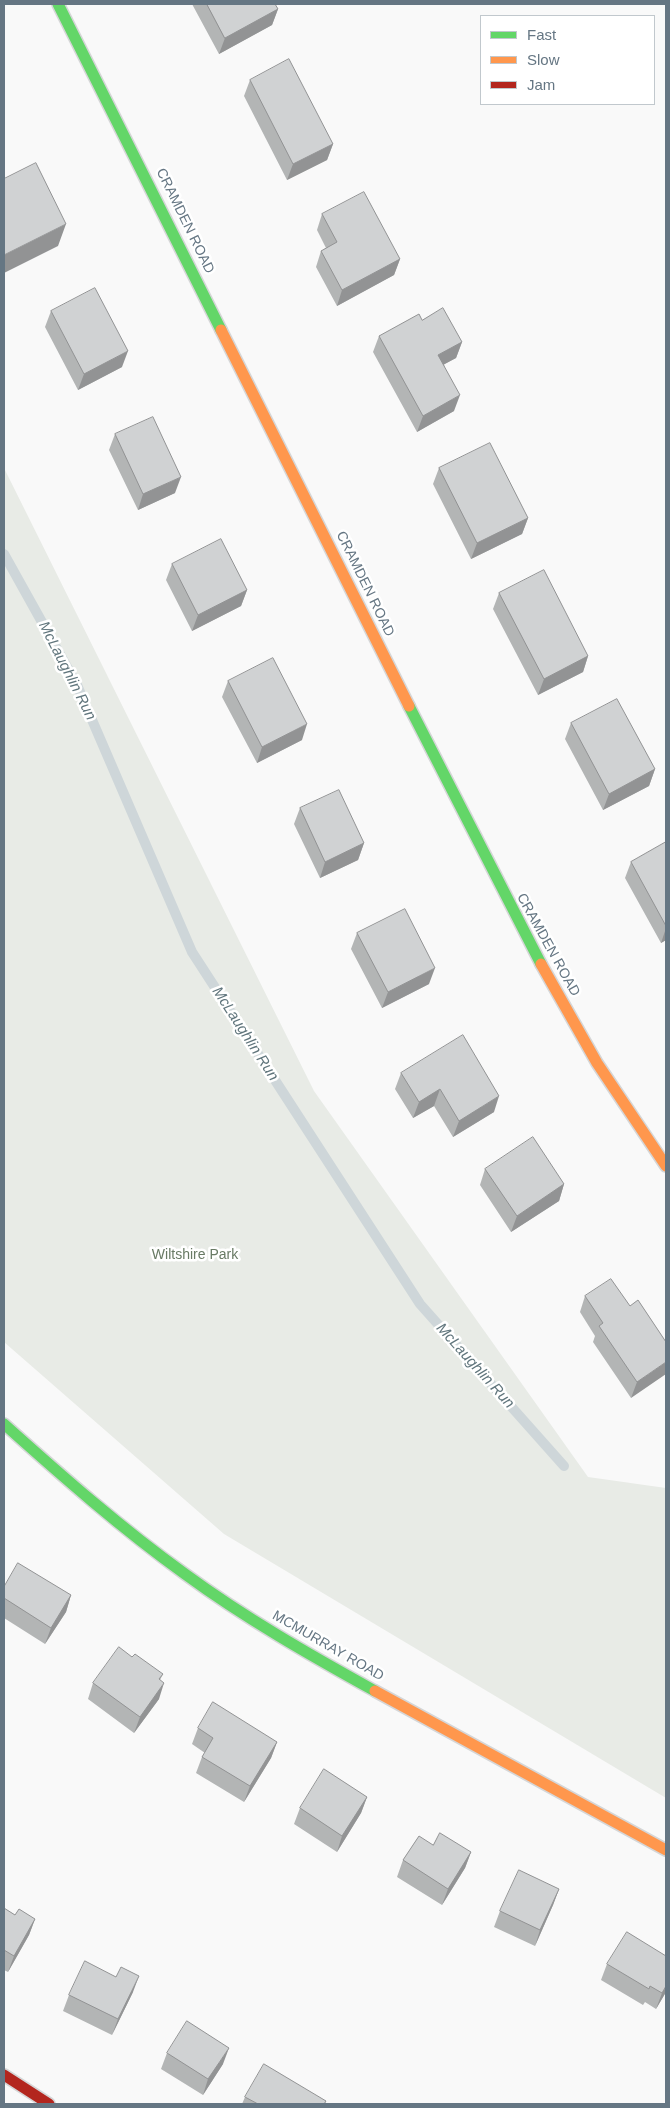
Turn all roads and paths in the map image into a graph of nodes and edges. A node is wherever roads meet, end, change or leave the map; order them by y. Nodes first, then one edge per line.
1 (58, 4) edge
2 (666, 1166) edge
3 (4, 1424) edge
4 (666, 1850) edge
5 (4, 2075) edge
6 (49, 2104) edge

1 - 2 street, CRAMDEN ROAD
3 - 4 street, MCMURRAY ROAD
5 - 6 street

